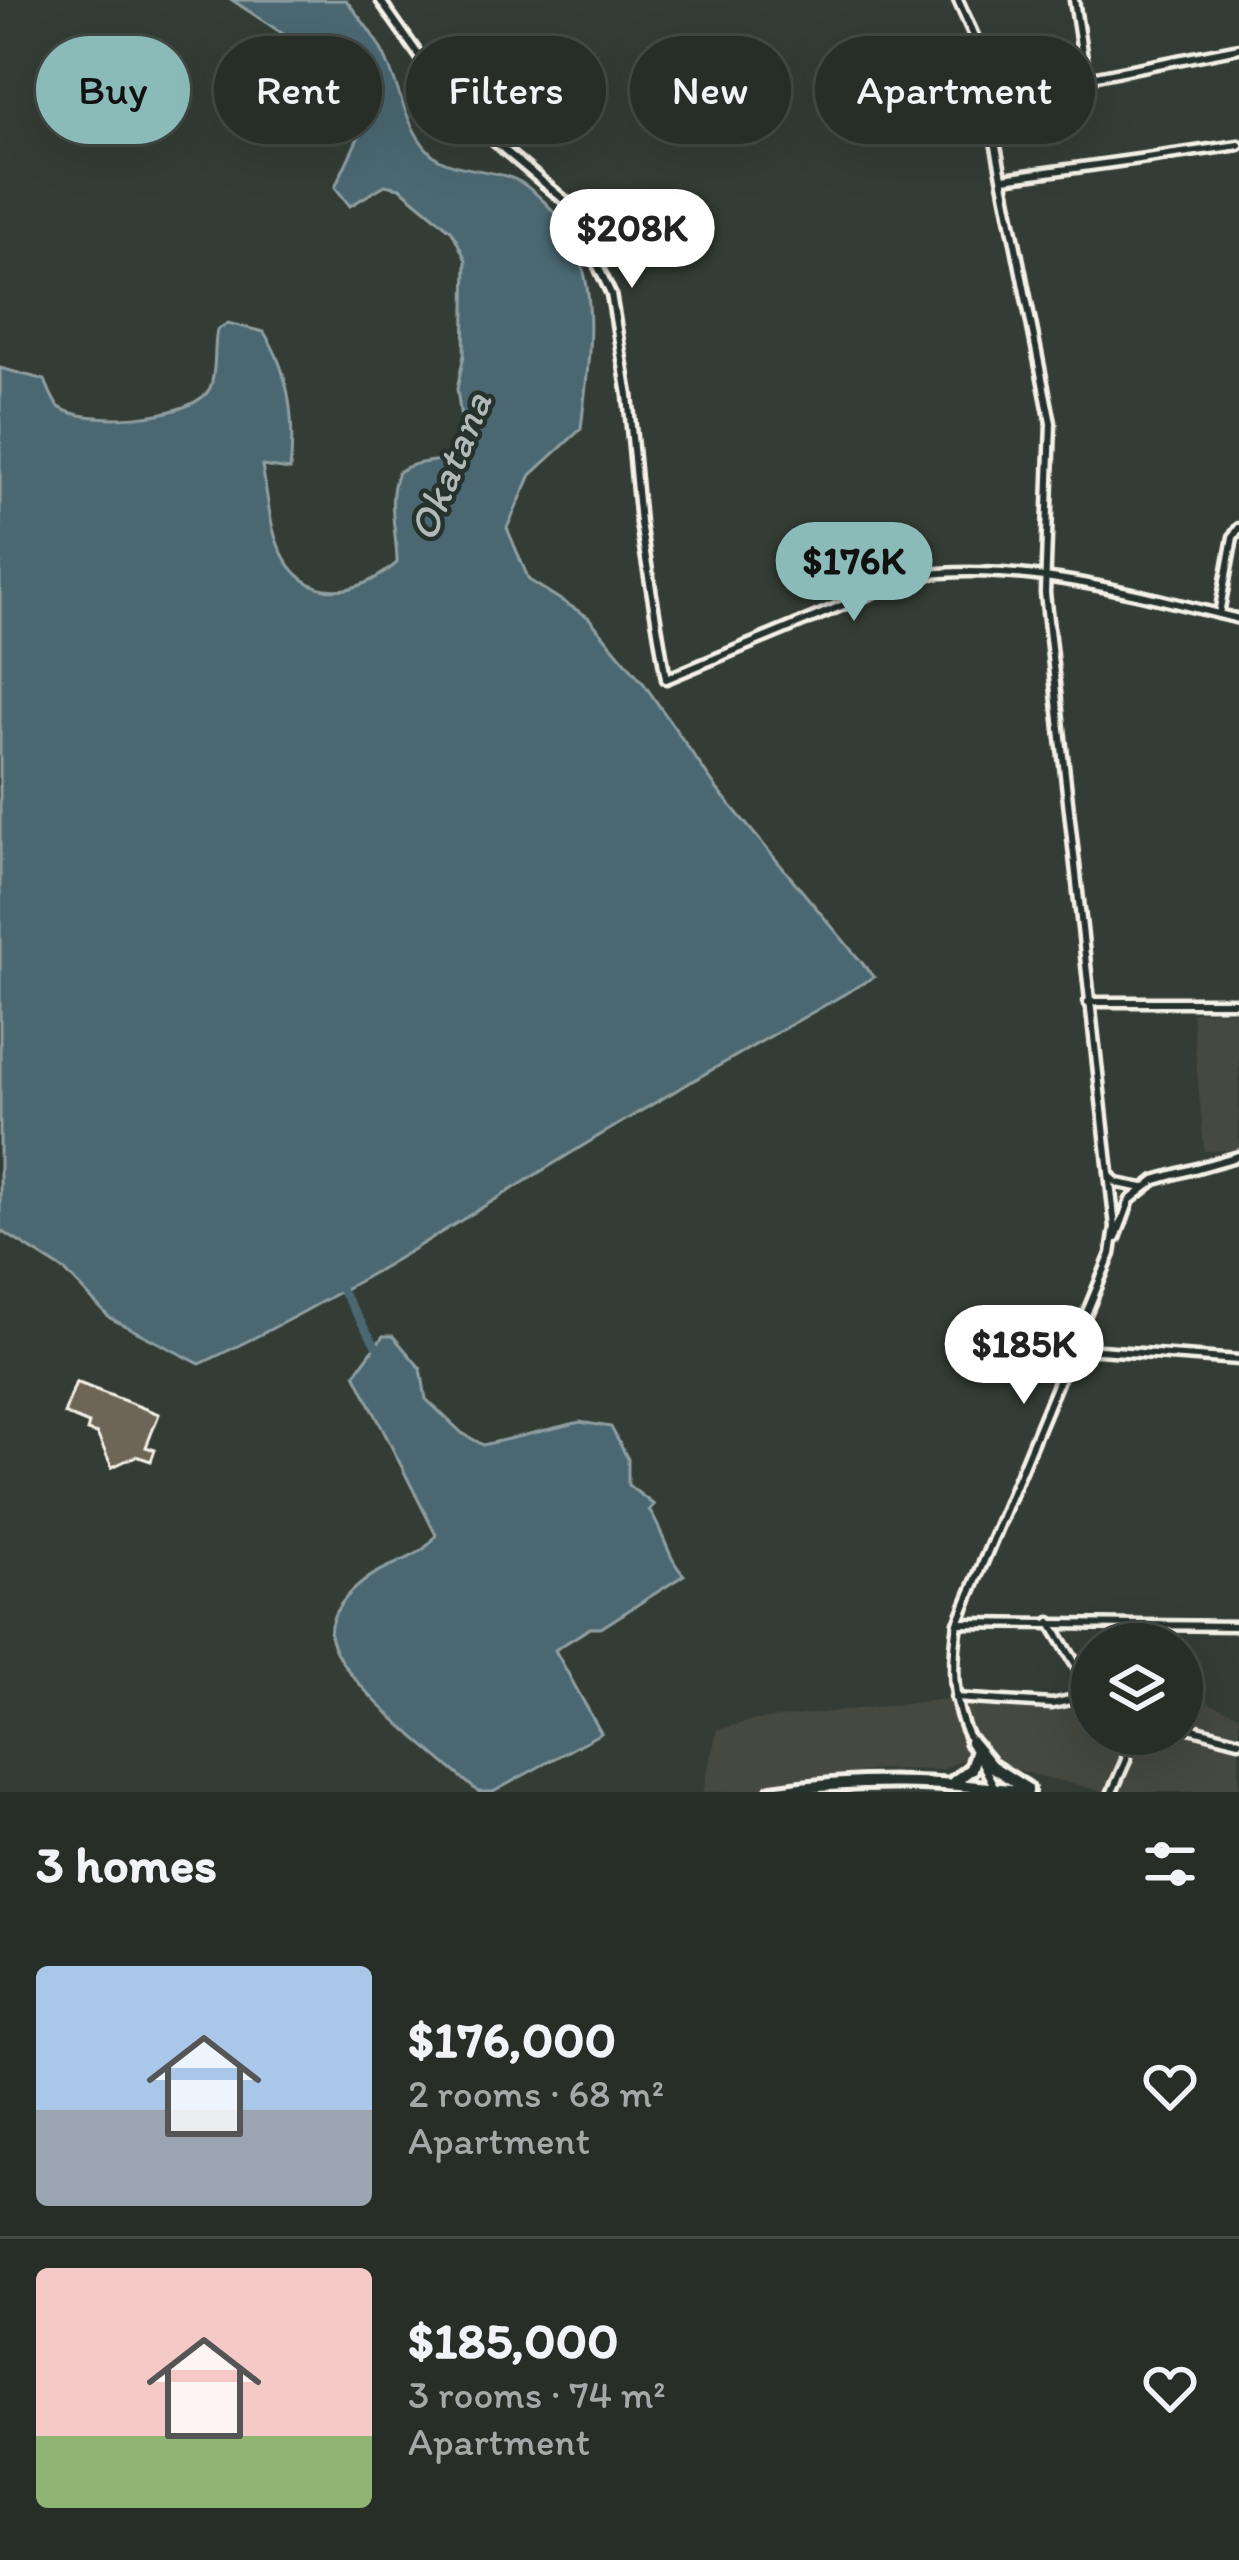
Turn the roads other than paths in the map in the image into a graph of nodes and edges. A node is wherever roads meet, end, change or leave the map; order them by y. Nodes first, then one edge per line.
1 (380, 0) edge
2 (958, 0) edge
3 (1074, 0) edge
4 (973, 36) edge
5 (1079, 36) edge
6 (1239, 48) edge
7 (1095, 76) edge
8 (997, 144) edge
9 (1239, 145) edge
10 (1004, 178) junction
11 (1239, 528) edge
12 (1045, 580) junction
13 (1219, 614) junction
14 (1239, 619) edge
15 (1239, 1001) edge
16 (1088, 1002) junction
17 (1239, 1156) edge
18 (1109, 1174) junction
19 (1144, 1188) junction
20 (1115, 1241) junction
21 (1071, 1348) junction
22 (1239, 1360) edge
23 (1050, 1622) junction
24 (958, 1623) junction
25 (1239, 1626) edge
26 (1071, 1658) edge
27 (955, 1698) junction
28 (1071, 1699) edge
29 (1203, 1732) edge
30 (1239, 1741) edge
31 (973, 1747) junction
32 (1126, 1755) edge
33 (954, 1782) junction
34 (801, 1790) edge
35 (996, 1790) edge
36 (772, 1792) edge
37 (1029, 1792) edge
38 (1112, 1792) edge

1 - 12 street
2 - 4 street
3 - 5 street
6 - 7 street
8 - 10 street
9 - 10 street
10 - 12 street
11 - 13 street
12 - 13 street
12 - 16 street
13 - 14 street
15 - 16 street
16 - 18 street
17 - 19 street
18 - 19 street
18 - 20 street
19 - 20 street
20 - 21 street
21 - 22 street
21 - 24 street
23 - 24 street
23 - 25 street
23 - 26 street
24 - 27 street
27 - 28 street
27 - 31 street
29 - 30 street
31 - 33 main road
31 - 35 street
31 - 37 main road
32 - 38 street
33 - 34 main road
33 - 35 main road
34 - 36 main road
35 - 37 main road

